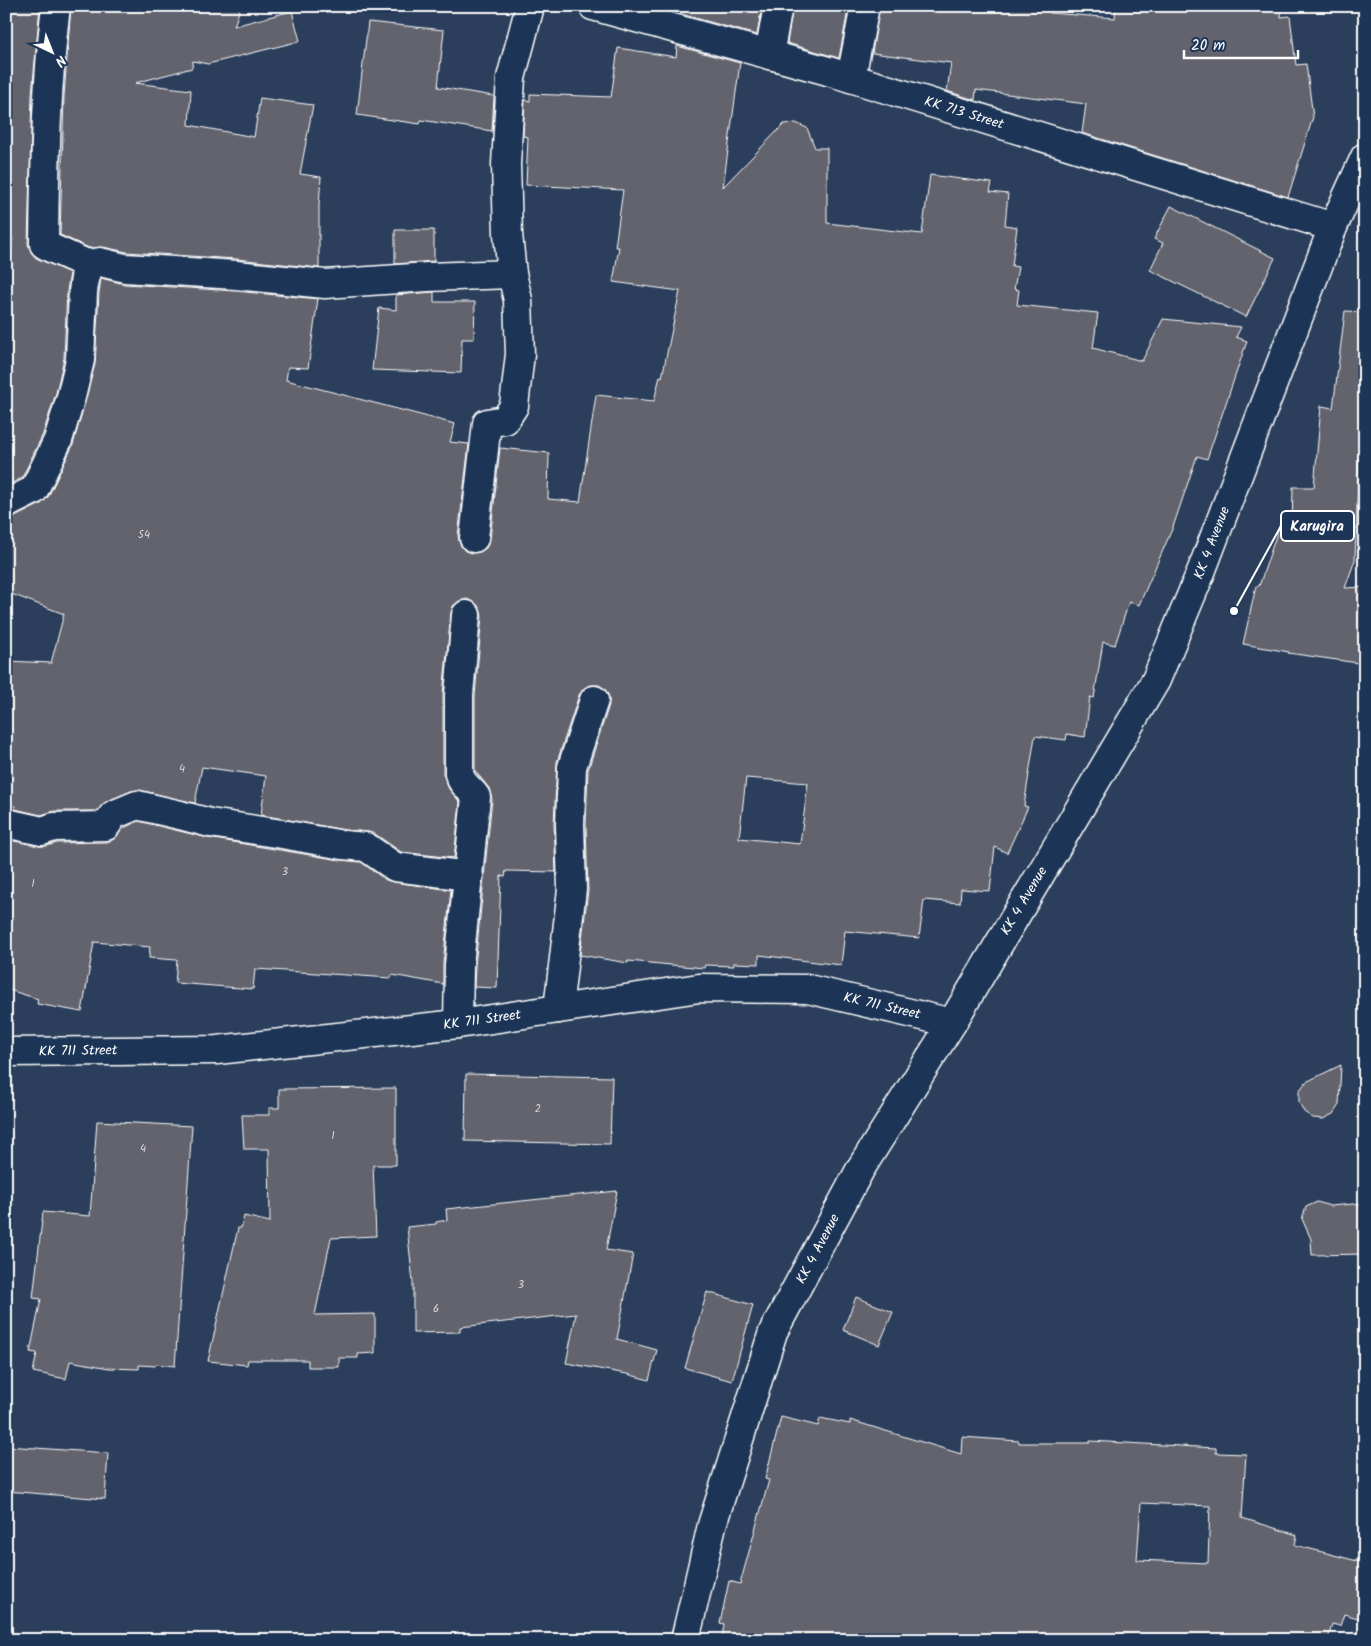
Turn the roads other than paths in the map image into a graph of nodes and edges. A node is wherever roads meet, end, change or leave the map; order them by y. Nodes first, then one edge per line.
1 (56, 6) edge
2 (530, 6) edge
3 (593, 6) edge
4 (778, 6) edge
5 (864, 6) edge
6 (769, 55) junction
7 (851, 78) junction
8 (1365, 158) edge
9 (1333, 227) junction
10 (87, 264) junction
11 (512, 274) junction
12 (6, 504) edge
13 (474, 538) dead end
14 (466, 615) dead end
15 (594, 700) dead end
16 (6, 823) edge
17 (468, 876) junction
18 (558, 1009) junction
19 (952, 1023) junction
20 (458, 1024) junction
21 (6, 1052) edge
22 (685, 1640) edge

1 - 10 street
2 - 11 street
3 - 6 street, KK 713 Street
4 - 6 street
5 - 7 street
6 - 7 street, KK 713 Street
7 - 9 street, KK 713 Street
8 - 9 street, KK 4 Avenue
9 - 19 street, KK 4 Avenue
10 - 11 street
10 - 12 street
11 - 13 street
14 - 17 street
15 - 18 street
16 - 17 street
17 - 20 street
18 - 19 street, KK 711 Street
18 - 20 street, KK 711 Street
19 - 22 street, KK 4 Avenue
20 - 21 street, KK 711 Street

